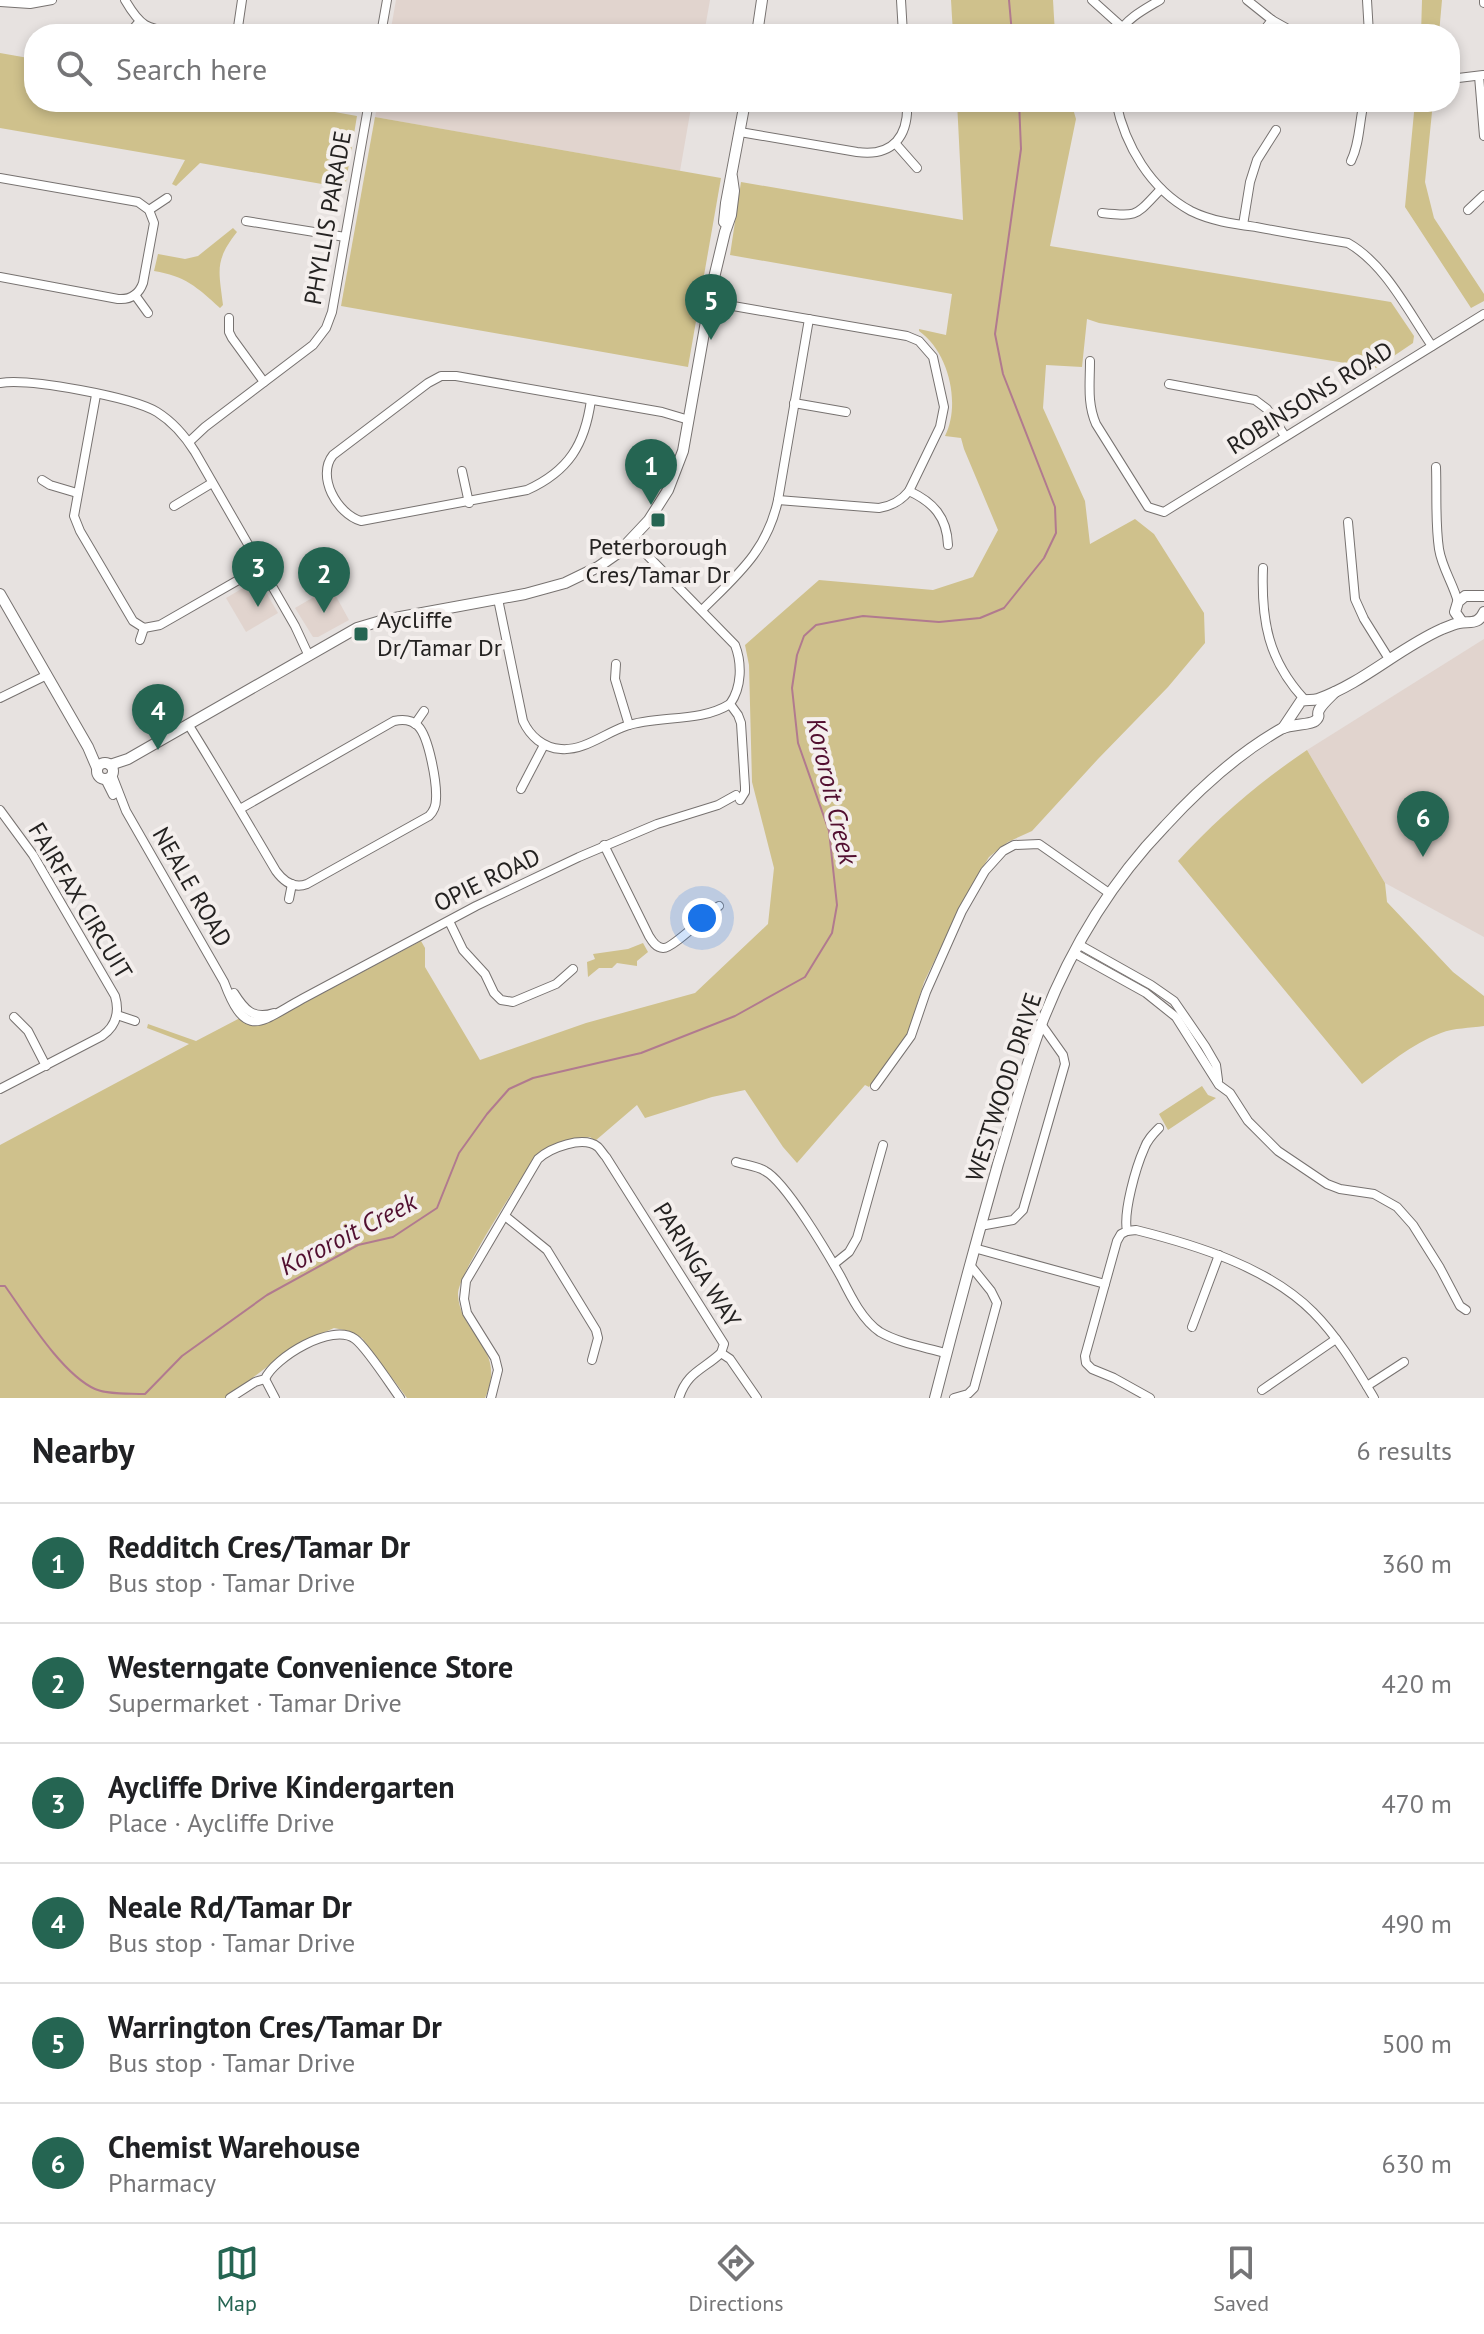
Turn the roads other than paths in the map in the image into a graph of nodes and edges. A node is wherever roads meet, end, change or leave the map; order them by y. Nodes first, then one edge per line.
1 (52, 0) edge
2 (125, 0) edge
3 (242, 0) edge
4 (387, 0) edge
5 (762, 0) edge
6 (901, 0) edge
7 (1092, 0) edge
8 (1160, 0) edge
9 (1247, 0) edge
10 (1367, 0) edge
11 (0, 2) edge
12 (1272, 20) junction
13 (139, 22) edge
14 (238, 24) edge
15 (383, 24) edge
16 (758, 24) edge
17 (902, 24) edge
18 (1114, 24) edge
19 (1127, 24) edge
20 (1269, 24) edge
21 (1279, 24) edge
22 (1368, 24) edge
23 (1481, 75) edge
24 (1460, 78) edge
25 (367, 112) edge
26 (743, 112) edge
27 (907, 112) edge
28 (1118, 112) edge
29 (1362, 112) edge
30 (1276, 130) dead end
31 (740, 132) junction
32 (1484, 136) edge
33 (895, 143) junction
34 (1351, 161) dead end
35 (917, 168) dead end
36 (0, 178) edge
37 (1161, 189) junction
38 (1484, 195) edge
39 (167, 198) dead end
40 (149, 210) junction
41 (1468, 210) dead end
42 (1102, 213) dead end
43 (246, 221) dead end
44 (1243, 225) junction
45 (345, 237) junction
46 (0, 277) edge
47 (135, 295) junction
48 (710, 302) junction
49 (148, 313) dead end
50 (1484, 314) edge
51 (229, 318) dead end
52 (809, 319) junction
53 (1432, 346) junction
54 (1090, 361) dead end
55 (264, 382) junction
56 (0, 383) edge
57 (1169, 384) dead end
58 (96, 395) junction
59 (591, 400) junction
60 (794, 403) junction
61 (846, 412) dead end
62 (690, 417) junction
63 (1285, 436) junction
64 (187, 440) junction
65 (315, 462) dead end
66 (326, 467) junction
67 (1436, 467) dead end
68 (462, 471) dead end
69 (42, 480) dead end
70 (212, 483) junction
71 (909, 491) junction
72 (77, 493) junction
73 (778, 500) junction
74 (469, 503) junction
75 (174, 506) dead end
76 (1348, 522) dead end
77 (632, 540) junction
78 (948, 545) dead end
79 (261, 567) junction
80 (1263, 568) dead end
81 (0, 594) edge
82 (500, 599) junction
83 (1468, 601) edge
84 (702, 610) junction
85 (1484, 612) edge
86 (1462, 622) junction
87 (144, 628) junction
88 (1441, 630) junction
89 (140, 640) dead end
90 (311, 652) junction
91 (1389, 659) junction
92 (616, 664) dead end
93 (45, 672) junction
94 (0, 698) edge
95 (730, 704) junction
96 (1306, 705) junction
97 (424, 711) dead end
98 (190, 723) junction
99 (1301, 723) junction
100 (415, 724) junction
101 (629, 725) junction
102 (1283, 728) junction
103 (544, 745) junction
104 (107, 770) junction
105 (521, 789) dead end
106 (240, 809) junction
107 (0, 810) edge
108 (604, 845) junction
109 (292, 884) junction
110 (1109, 893) junction
111 (289, 899) dead end
112 (719, 906) dead end
113 (449, 921) junction
114 (1076, 949) junction
115 (573, 969) dead end
116 (117, 1015) junction
117 (249, 1016) joint
118 (14, 1017) dead end
119 (135, 1021) dead end
120 (1041, 1024) junction
121 (46, 1066) junction
122 (875, 1086) dead end
123 (0, 1089) edge
124 (1159, 1128) dead end
125 (883, 1145) dead end
126 (736, 1162) dead end
127 (505, 1216) junction
128 (980, 1226) junction
129 (1127, 1231) junction
130 (974, 1248) junction
131 (1219, 1255) junction
132 (834, 1264) junction
133 (970, 1265) junction
134 (1105, 1284) junction
135 (1466, 1310) dead end
136 (1192, 1327) dead end
137 (1336, 1339) junction
138 (721, 1353) junction
139 (945, 1353) junction
140 (592, 1360) dead end
141 (1404, 1362) dead end
142 (265, 1379) junction
143 (1367, 1386) junction
144 (1262, 1390) dead end
145 (230, 1398) edge
146 (275, 1398) edge
147 (400, 1398) edge
148 (491, 1398) edge
149 (679, 1398) edge
150 (757, 1398) edge
151 (935, 1398) edge
152 (954, 1398) edge
153 (1150, 1398) edge
154 (1374, 1398) edge

1 - 11 street
2 - 13 street
3 - 14 street
4 - 15 street
5 - 16 street
6 - 17 street
7 - 18 street
8 - 19 street
9 - 12 street
10 - 22 street
12 - 20 street
12 - 21 street
23 - 24 street
23 - 32 street
25 - 45 street, PHYLLIS PARADE
26 - 31 street
27 - 33 street
28 - 37 street
29 - 34 street
30 - 44 street
31 - 33 street
31 - 48 street
33 - 35 street
36 - 40 street
37 - 42 street
37 - 44 street
38 - 41 street
39 - 40 street
40 - 47 street
43 - 45 street
44 - 53 street
45 - 55 street, PHYLLIS PARADE
46 - 47 street
47 - 49 street
48 - 52 street
48 - 62 street
50 - 53 street, ROBINSONS ROAD
51 - 55 street
52 - 60 street
52 - 71 street
53 - 63 street, ROBINSONS ROAD
54 - 63 street, ROBINSONS ROAD
55 - 64 street, PHYLLIS PARADE
56 - 58 street
57 - 63 street
58 - 64 street
58 - 72 street
59 - 62 street
59 - 66 street
59 - 74 street
60 - 61 street
60 - 73 street
62 - 77 street
64 - 70 street
65 - 66 street
66 - 74 street
67 - 83 street
68 - 74 street
69 - 72 street
70 - 75 street
70 - 79 street
71 - 73 street
71 - 78 street
72 - 87 street
73 - 84 street
76 - 91 street
77 - 82 street
77 - 84 street
79 - 87 street
79 - 90 street
80 - 96 street
81 - 93 street, NEALE ROAD
82 - 90 street
82 - 103 street
83 - 85 street
83 - 86 street
83 - 88 street
84 - 95 street
85 - 86 street
86 - 88 street
87 - 89 street
88 - 91 street
90 - 98 street
91 - 96 street
92 - 101 street
93 - 94 street
93 - 104 street, NEALE ROAD
95 - 101 street
95 - 108 street, OPIE ROAD
96 - 99 street
96 - 99 street
96 - 102 street, WESTWOOD DRIVE
97 - 100 street
98 - 104 street
98 - 106 street
99 - 102 street, WESTWOOD DRIVE
100 - 106 street
100 - 109 street
101 - 103 street
102 - 110 street, WESTWOOD DRIVE
103 - 105 street
104 - 117 street, NEALE ROAD
106 - 109 street
107 - 116 street, FAIRFAX CIRCUIT
108 - 112 street
108 - 113 street, OPIE ROAD
109 - 111 street
110 - 114 street, WESTWOOD DRIVE
110 - 122 street
113 - 115 street
113 - 117 street, OPIE ROAD
114 - 120 street, WESTWOOD DRIVE
114 - 135 street
116 - 119 street, FAIRFAX CIRCUIT
116 - 121 street, FAIRFAX CIRCUIT
118 - 121 street
120 - 128 street, WESTWOOD DRIVE
120 - 128 street
121 - 123 street, FAIRFAX CIRCUIT
124 - 129 street
125 - 132 street
126 - 132 street
127 - 138 street, PARINGA WAY
127 - 140 street
127 - 148 street
128 - 130 street, WESTWOOD DRIVE
129 - 131 street
129 - 134 street
130 - 133 street, WESTWOOD DRIVE
130 - 134 street
131 - 136 street
131 - 137 street
132 - 139 street
133 - 139 street, WESTWOOD DRIVE
133 - 152 street
134 - 153 street
137 - 143 street
137 - 144 street
138 - 149 street, PARINGA WAY
138 - 150 street
139 - 151 street, WESTWOOD DRIVE
141 - 143 street
142 - 145 street
142 - 146 street
142 - 147 street
143 - 154 street

